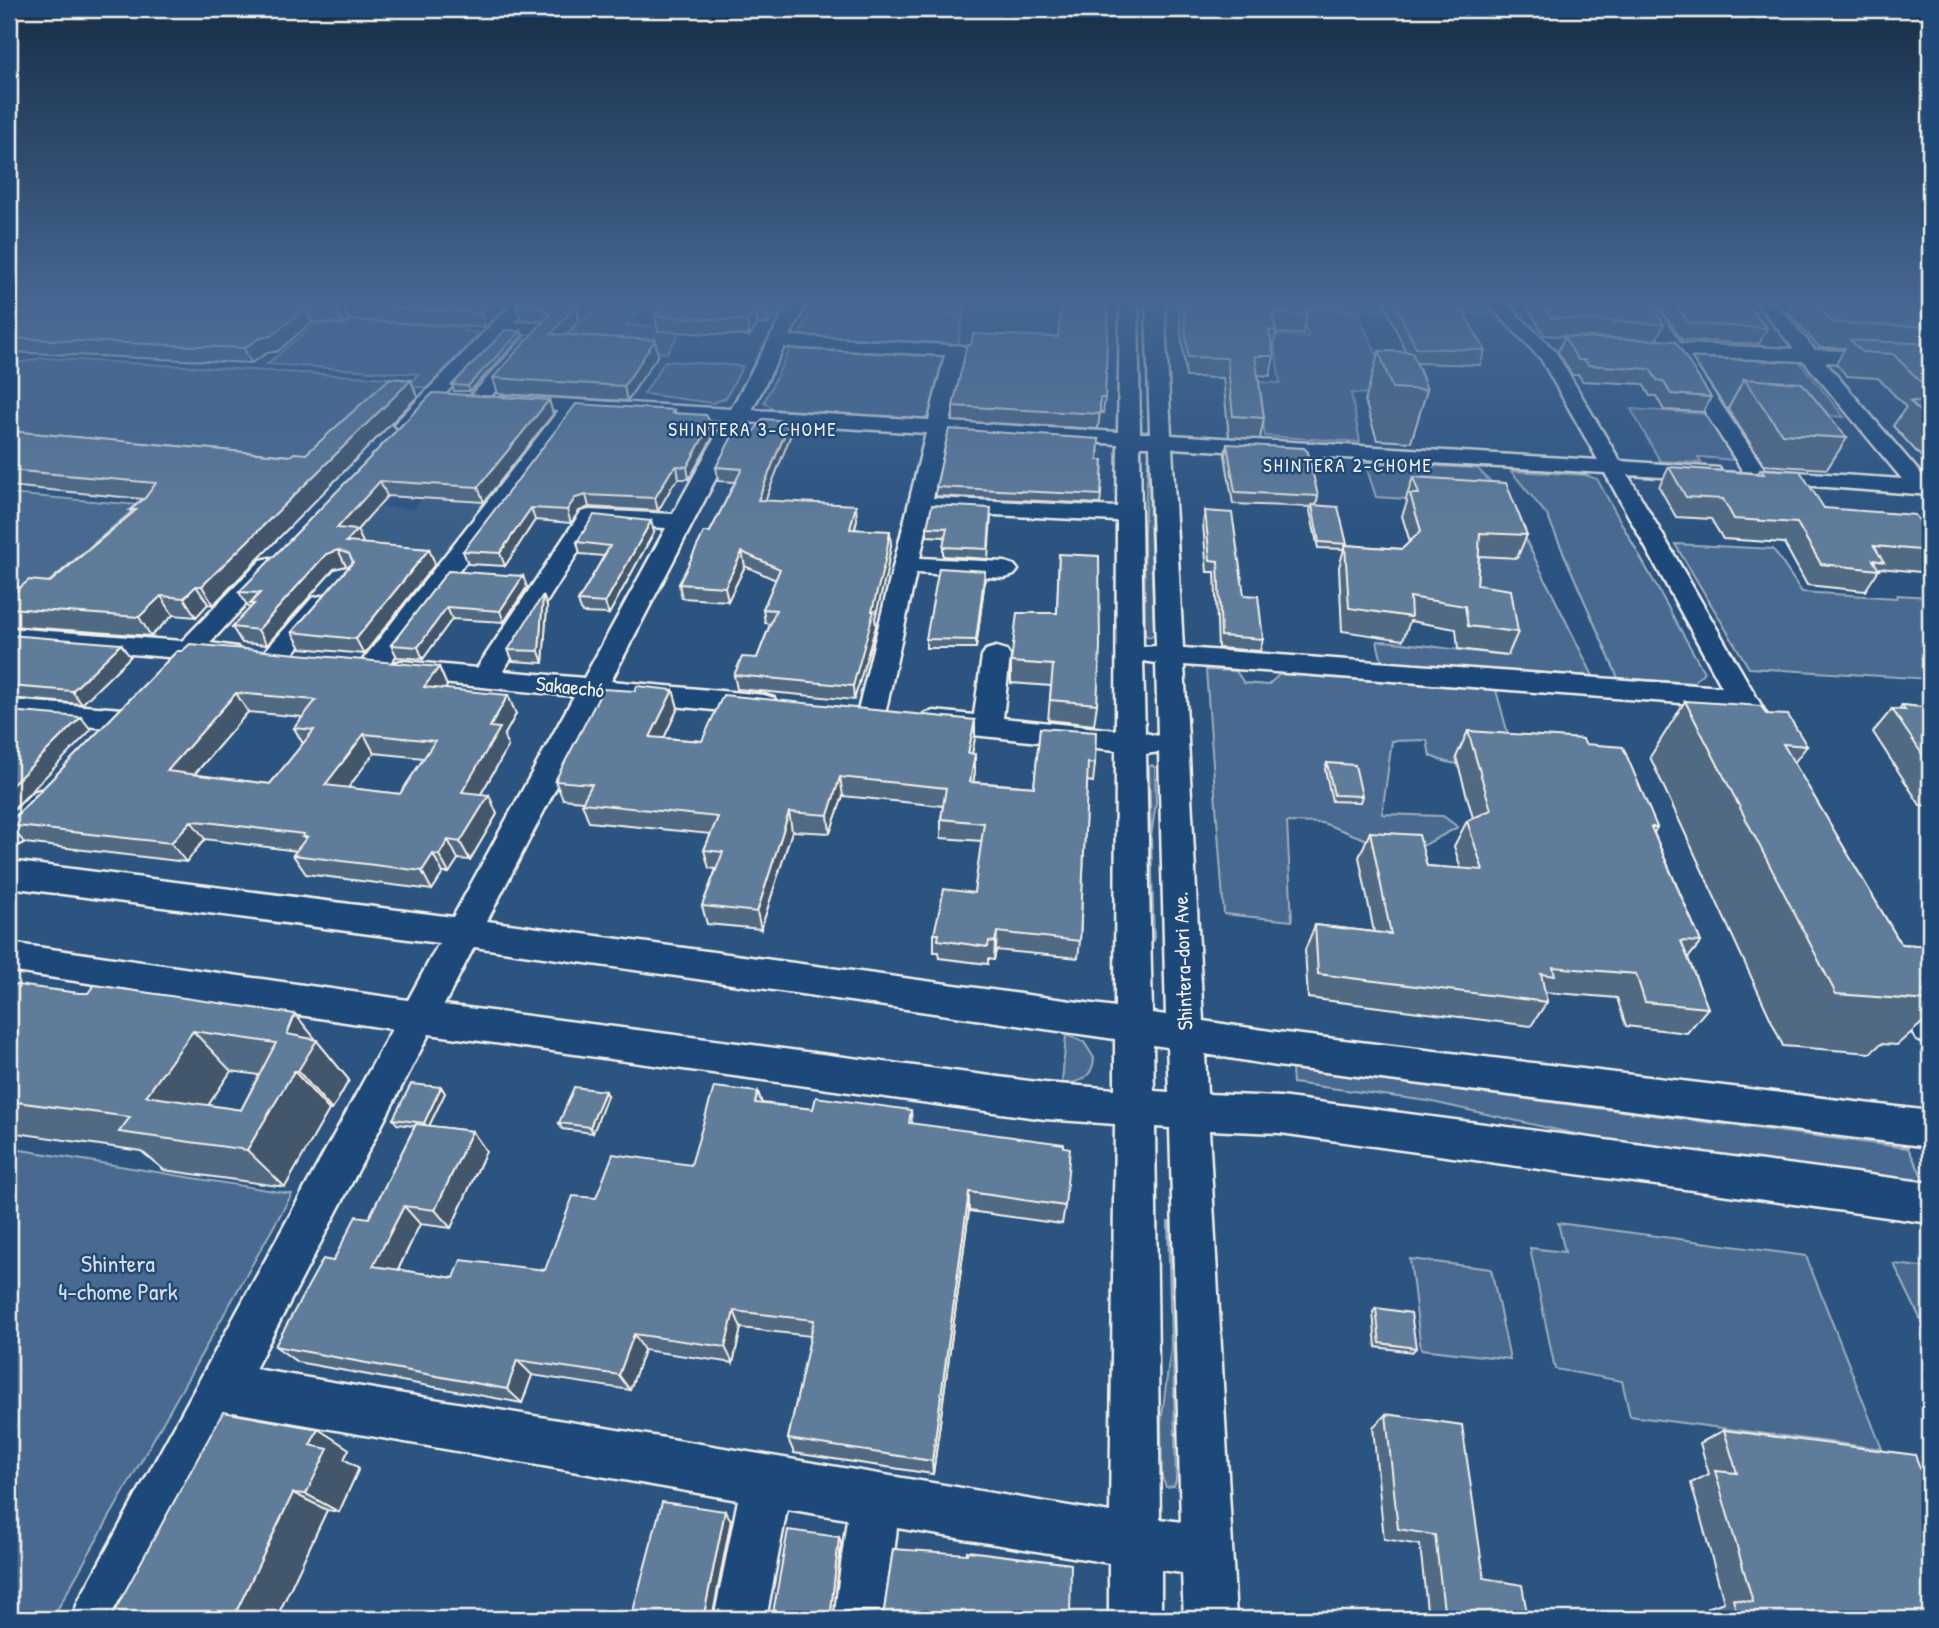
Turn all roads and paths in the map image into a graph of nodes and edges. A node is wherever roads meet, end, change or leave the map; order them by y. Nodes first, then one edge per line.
1 (448, 379) edge
2 (496, 379) edge
3 (757, 379) edge
4 (949, 379) edge
5 (1130, 379) edge
6 (1158, 379) edge
7 (1563, 379) edge
8 (1695, 379) edge
9 (1830, 379) edge
10 (430, 398) junction
11 (477, 400) junction
12 (573, 406) junction
13 (738, 415) junction
14 (938, 428) junction
15 (392, 437) edge
16 (1130, 439) junction
17 (1161, 441) junction
18 (1613, 467) junction
19 (1757, 476) junction
20 (1925, 487) edge
21 (920, 504) junction
22 (1130, 515) junction
23 (682, 522) junction
24 (288, 546) edge
25 (906, 565) junction
26 (1005, 570) dead end
27 (445, 572) junction
28 (471, 574) edge
29 (523, 578) edge
30 (549, 579) junction
31 (336, 587) edge
32 (9, 636) edge
33 (189, 650) junction
34 (1129, 653) junction
35 (1170, 655) junction
36 (996, 656) dead end
37 (485, 678) junction
38 (160, 680) edge
39 (593, 690) junction
40 (1743, 698) junction
41 (788, 707) edge
42 (9, 710) edge
43 (122, 719) edge
44 (987, 727) junction
45 (1131, 742) junction
46 (1174, 747) junction
47 (1783, 769) edge
48 (56, 787) edge
49 (9, 836) edge
50 (9, 874) edge
51 (464, 932) junction
52 (9, 957) edge
53 (1890, 958) edge
54 (417, 1017) junction
55 (1133, 1026) junction
56 (1930, 1030) edge
57 (1186, 1035) junction
58 (1134, 1108) junction
59 (1189, 1111) junction
60 (1930, 1129) edge
61 (1930, 1203) edge
62 (222, 1387) junction
63 (767, 1481) junction
64 (876, 1499) junction
65 (1135, 1541) junction
66 (1207, 1551) junction
67 (98, 1619) edge
68 (740, 1619) edge
69 (860, 1619) edge
70 (1135, 1619) edge
71 (1210, 1619) edge

1 - 10 street
2 - 11 street
3 - 13 street
4 - 14 street
5 - 16 street
6 - 17 street, Shintera-dori Ave.
7 - 18 street
8 - 19 street
9 - 20 street
10 - 11 street
10 - 15 street
11 - 12 street
12 - 13 street
12 - 27 street
13 - 14 street
13 - 23 street
14 - 16 street
14 - 21 street
16 - 17 street
16 - 22 street
17 - 18 street
17 - 35 street, Shintera-dori Ave.
18 - 19 street
18 - 40 street
19 - 20 street
21 - 22 street
21 - 25 street
22 - 34 street
23 - 30 street
23 - 39 street
24 - 33 street
25 - 26 street
25 - 44 street
27 - 28 street
27 - 37 street, Sakaechó
29 - 30 street
30 - 37 street
31 - 33 street
32 - 33 street
33 - 38 street
34 - 35 street
34 - 45 street
35 - 40 street
35 - 46 street, Shintera-dori Ave.
36 - 44 street
37 - 39 street, Sakaechó
39 - 41 street, Sakaechó
39 - 51 street
40 - 47 street
42 - 43 street
44 - 45 street
45 - 46 street
45 - 55 street
46 - 57 street, Shintera-dori Ave.
48 - 49 street
50 - 51 street
51 - 54 street
51 - 55 street
52 - 54 street
53 - 56 street
54 - 58 street
54 - 62 street
55 - 57 street
55 - 58 street
57 - 59 street, Shintera-dori Ave.
57 - 60 street
58 - 59 street
58 - 65 street
59 - 61 street
59 - 66 street, Shintera-dori Ave.
62 - 63 street
62 - 67 street
63 - 64 street
63 - 68 street
64 - 65 street
64 - 69 street
65 - 66 street
65 - 70 street
66 - 71 street, Shintera-dori Ave.

